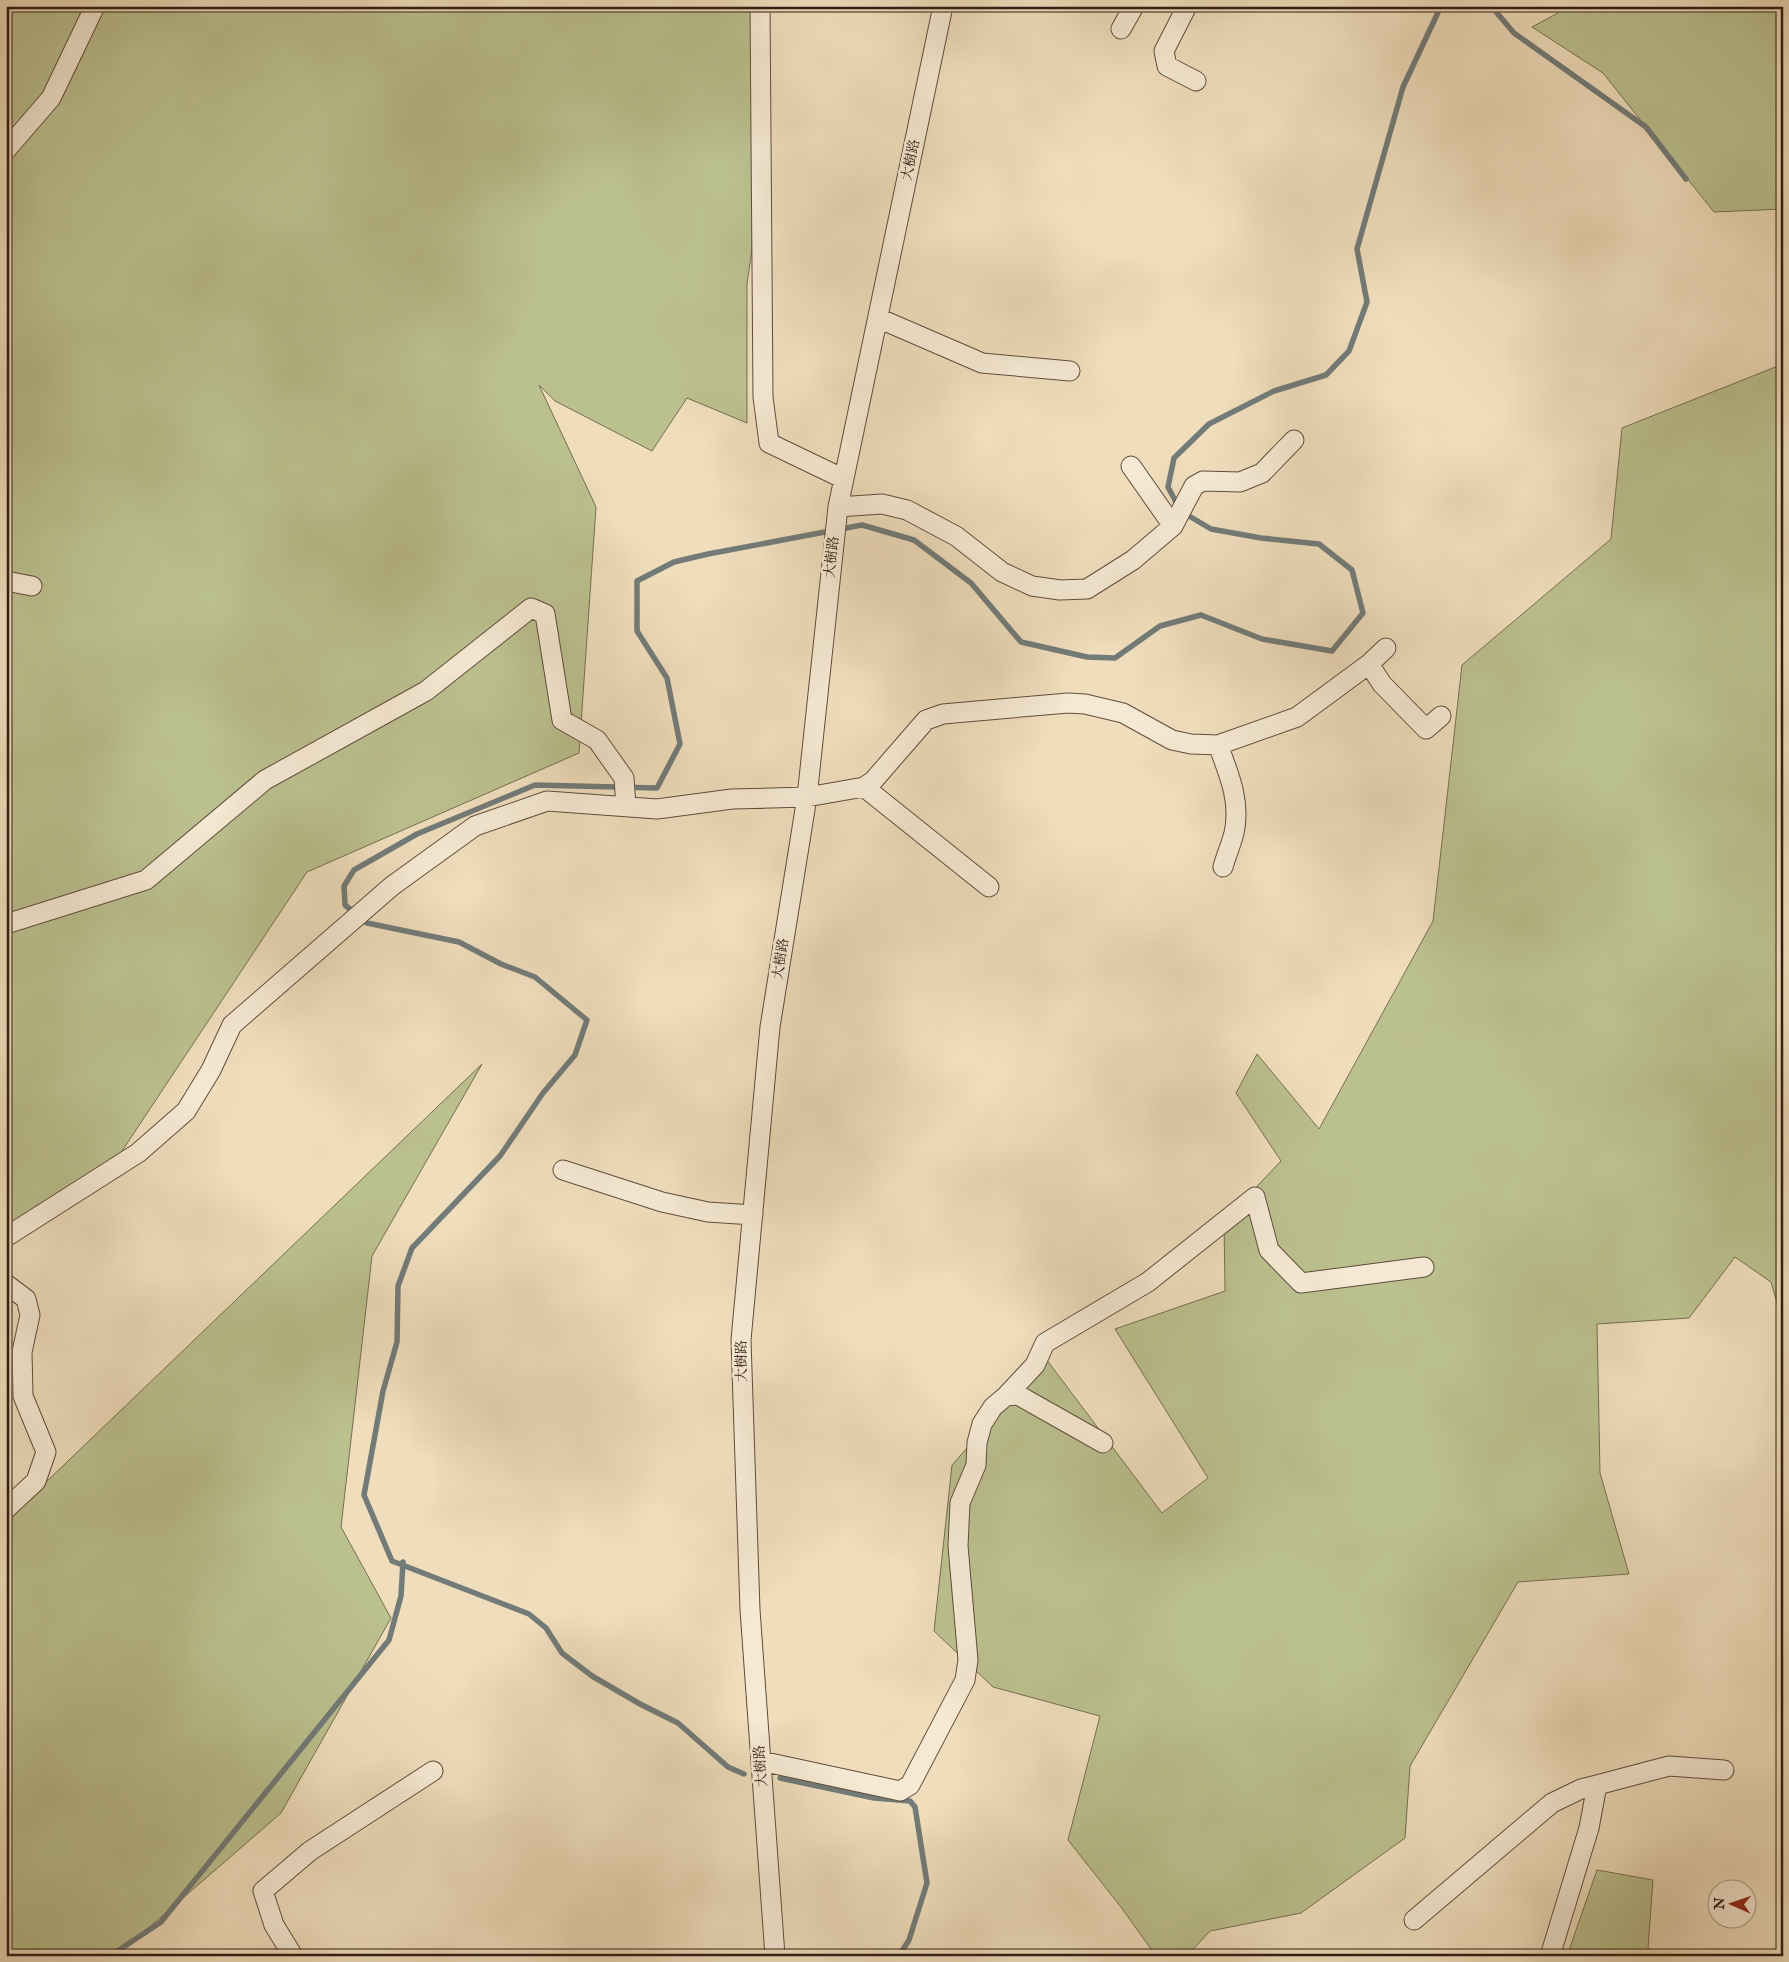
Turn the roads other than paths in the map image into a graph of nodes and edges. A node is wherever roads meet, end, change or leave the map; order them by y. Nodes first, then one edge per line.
1 (95, 6) edge
2 (760, 6) edge
3 (943, 6) edge
4 (1134, 6) edge
5 (1187, 6) edge
6 (1121, 28) dead end
7 (1196, 81) dead end
8 (6, 150) edge
9 (878, 318) junction
10 (1070, 371) dead end
11 (1294, 440) dead end
12 (1131, 466) dead end
13 (844, 480) junction
14 (838, 507) junction
15 (1173, 526) junction
16 (6, 581) edge
17 (32, 586) dead end
18 (1386, 648) dead end
19 (1369, 664) junction
20 (1441, 716) dead end
21 (1218, 745) junction
22 (864, 788) junction
23 (807, 797) junction
24 (626, 807) junction
25 (1223, 867) dead end
26 (989, 887) dead end
27 (6, 924) edge
28 (563, 1170) dead end
29 (753, 1215) junction
30 (6, 1238) edge
31 (1424, 1267) dead end
32 (6, 1284) edge
33 (1006, 1396) junction
34 (1103, 1443) dead end
35 (6, 1509) edge
36 (761, 1761) junction
37 (1724, 1770) dead end
38 (433, 1771) dead end
39 (1597, 1785) junction
40 (1414, 1920) dead end
41 (293, 1956) edge
42 (775, 1956) edge
43 (1550, 1956) edge

1 - 8 street
2 - 13 street
3 - 9 street, 大樹路
4 - 6 street
5 - 7 street
9 - 10 street
9 - 13 street, 大樹路
11 - 15 street
12 - 15 street
13 - 14 street, 大樹路
14 - 15 street
14 - 23 street, 大樹路
16 - 17 street
18 - 19 street
19 - 20 street
19 - 21 street
21 - 22 street
21 - 25 street
22 - 23 street
22 - 26 street
23 - 24 street
23 - 29 street, 大樹路
24 - 27 street
24 - 30 street
28 - 29 street
29 - 36 street, 大樹路
31 - 33 street
32 - 35 street
33 - 34 street
33 - 36 street
36 - 42 street, 大樹路
37 - 39 street
38 - 41 street
39 - 40 street
39 - 43 street

